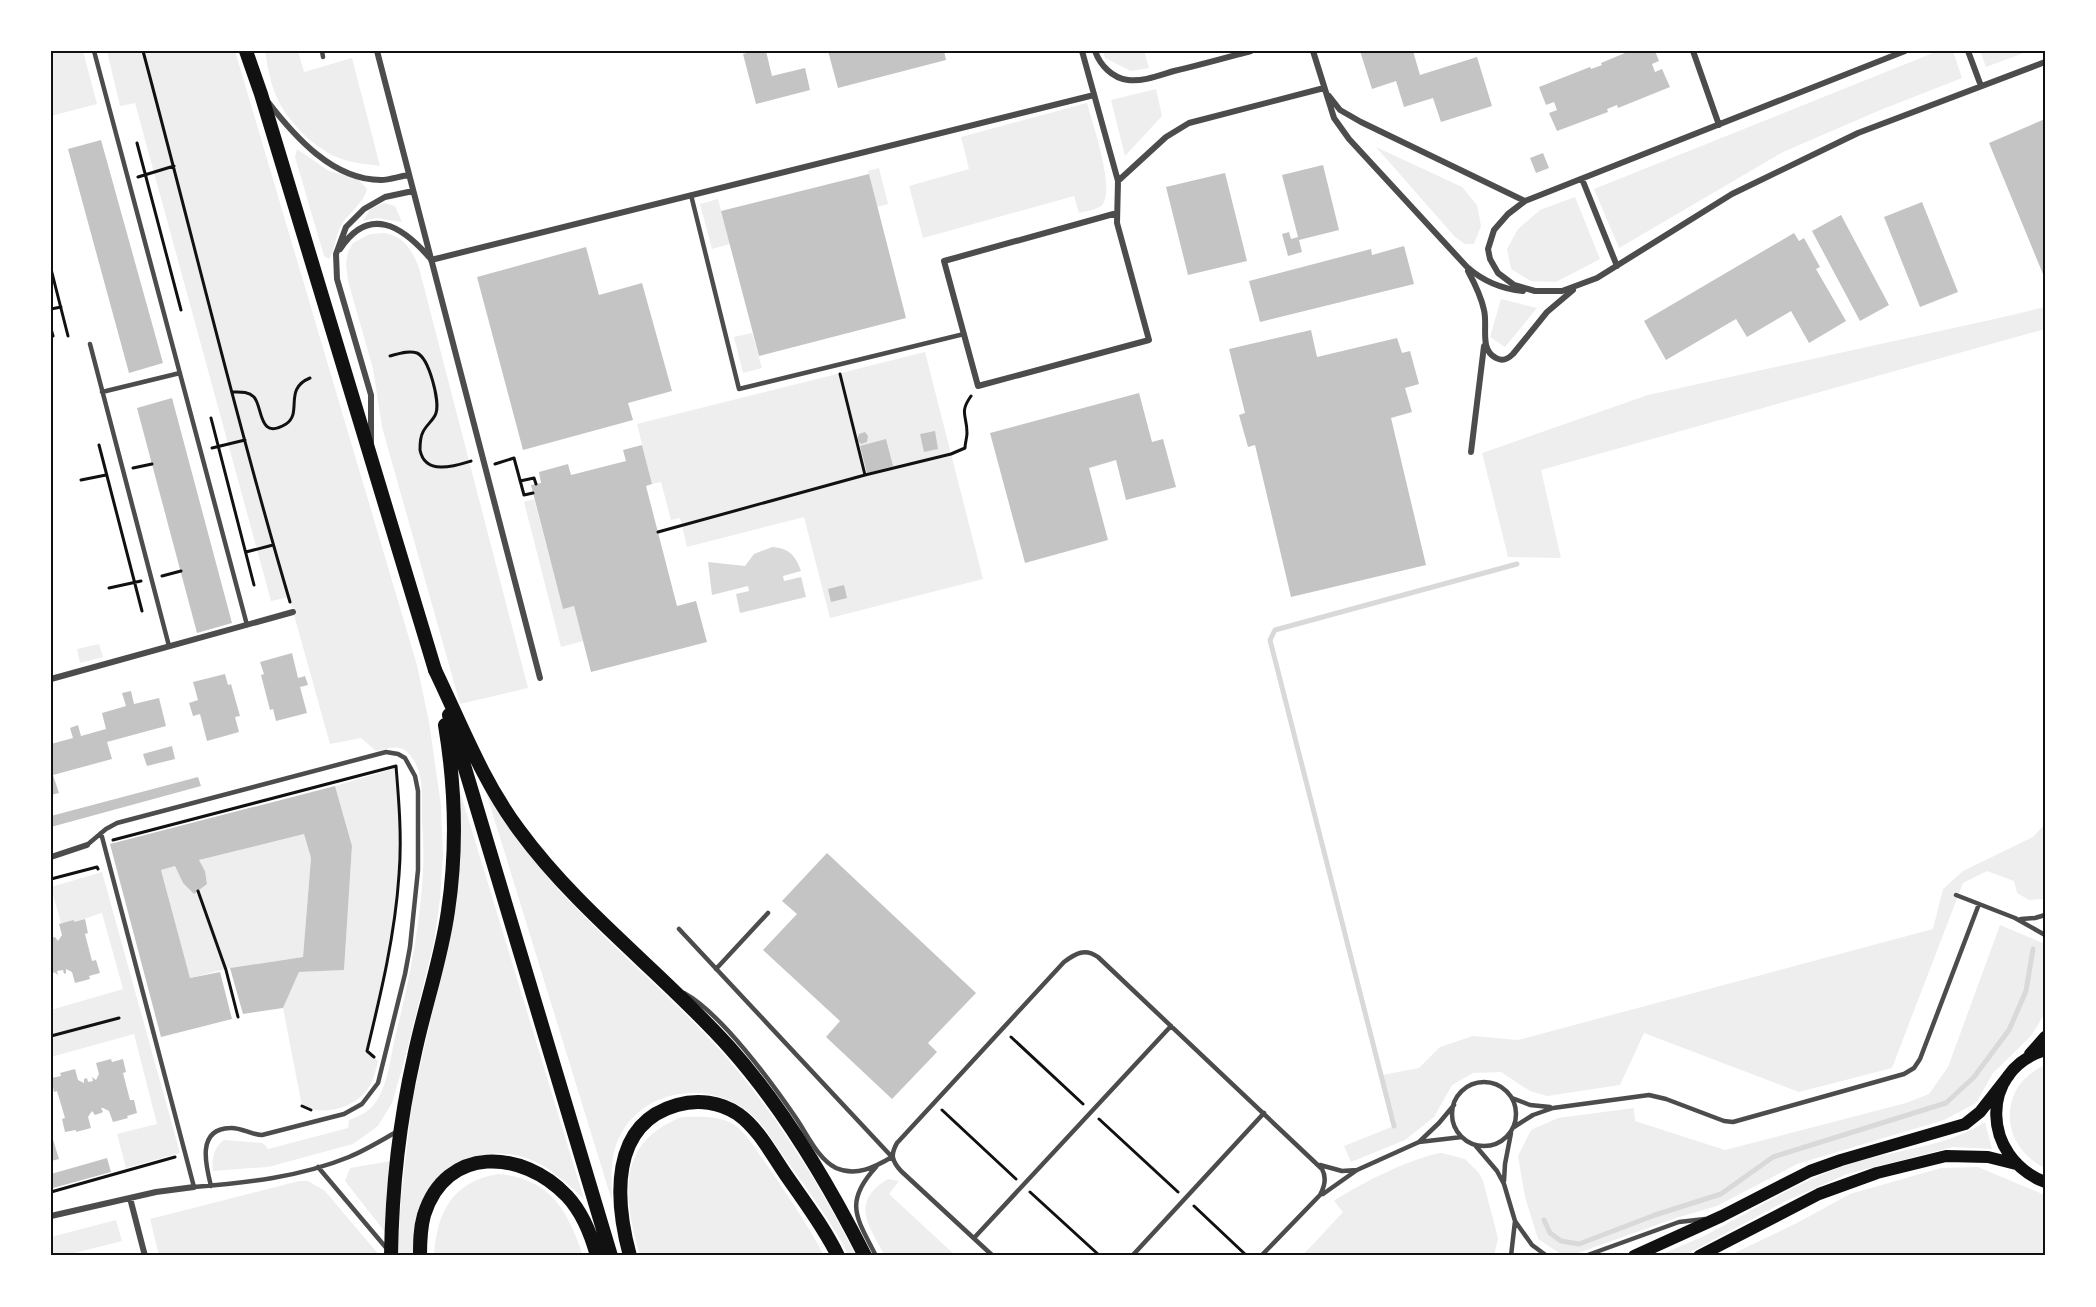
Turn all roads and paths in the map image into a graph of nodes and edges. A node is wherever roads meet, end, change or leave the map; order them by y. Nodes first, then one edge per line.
1 (94, 51) edge
2 (143, 51) edge
3 (246, 51) edge
4 (254, 51) edge
5 (377, 51) edge
6 (1082, 51) edge
7 (1095, 51) edge
8 (1251, 51) edge
9 (1313, 51) edge
10 (1693, 51) edge
11 (1905, 51) edge
12 (1968, 51) edge
13 (2045, 62) edge
14 (256, 78) junction
15 (1981, 86) junction
16 (1324, 88) junction
17 (261, 94) junction
18 (1094, 95) junction
19 (1719, 125) junction
20 (137, 143) dead end
21 (174, 166) junction
22 (145, 174) junction
23 (409, 175) junction
24 (1582, 179) junction
25 (1118, 181) junction
26 (413, 191) junction
27 (691, 195) junction
28 (1526, 201) junction
29 (1117, 213) junction
30 (336, 254) junction
31 (431, 260) junction
32 (1617, 266) junction
33 (1467, 267) junction
34 (51, 268) edge
35 (1575, 288) junction
36 (1535, 291) junction
37 (61, 307) junction
38 (51, 309) edge
39 (181, 310) dead end
40 (51, 329) edge
41 (964, 334) junction
42 (53, 336) dead end
43 (68, 336) dead end
44 (1485, 342) junction
45 (90, 344) dead end
46 (390, 356) dead end
47 (180, 373) junction
48 (840, 373) dead end
49 (310, 378) dead end
50 (978, 386) junction
51 (102, 392) junction
52 (231, 392) junction
53 (211, 418) dead end
54 (245, 440) junction
55 (99, 445) dead end
56 (218, 446) junction
57 (1471, 452) dead end
58 (371, 458) junction
59 (482, 458) junction
60 (484, 466) junction
61 (107, 474) junction
62 (865, 475) junction
63 (81, 480) dead end
64 (520, 481) junction
65 (536, 484) dead end
66 (533, 493) dead end
67 (658, 532) dead end
68 (273, 545) junction
69 (246, 552) junction
70 (134, 582) junction
71 (254, 585) dead end
72 (109, 588) dead end
73 (142, 611) dead end
74 (293, 612) joint
75 (247, 625) junction
76 (169, 646) junction
77 (435, 670) junction
78 (540, 678) dead end
79 (51, 679) edge
80 (101, 833) junction
81 (107, 842) dead end
82 (87, 845) joint
83 (51, 857) edge
84 (51, 879) edge
85 (100, 879) dead end
86 (198, 891) dead end
87 (1956, 895) dead end
88 (1979, 904) junction
89 (768, 913) dead end
90 (2045, 915) edge
91 (2015, 918) junction
92 (679, 929) dead end
93 (2045, 935) edge
94 (716, 969) junction
95 (664, 981) junction
96 (238, 1017) dead end
97 (119, 1018) dead end
98 (1171, 1026) junction
99 (1002, 1029) junction
100 (51, 1036) edge
101 (2045, 1037) edge
102 (2045, 1050) edge
103 (378, 1060) dead end
104 (2025, 1060) junction
105 (2009, 1075) junction
106 (1512, 1098) junction
107 (1455, 1103) junction
108 (302, 1106) dead end
109 (1553, 1108) junction
110 (319, 1112) dead end
111 (1091, 1112) junction
112 (1264, 1113) junction
113 (400, 1129) junction
114 (1513, 1129) junction
115 (1462, 1137) junction
116 (1419, 1142) junction
117 (1475, 1145) junction
118 (172, 1147) dead end
119 (892, 1157) junction
120 (1318, 1164) junction
121 (2016, 1164) junction
122 (318, 1167) junction
123 (876, 1167) junction
124 (1358, 1170) junction
125 (2045, 1182) edge
126 (1504, 1184) junction
127 (212, 1186) junction
128 (195, 1187) junction
129 (51, 1192) edge
130 (1320, 1195) junction
131 (130, 1198) junction
132 (1185, 1198) junction
133 (51, 1216) edge
134 (1722, 1216) junction
135 (1515, 1221) junction
136 (974, 1238) junction
137 (391, 1255) edge
138 (145, 1256) edge
139 (420, 1256) edge
140 (597, 1256) edge
141 (611, 1256) edge
142 (630, 1256) edge
143 (838, 1256) edge
144 (866, 1256) edge
145 (876, 1256) edge
146 (993, 1256) edge
147 (1132, 1256) edge
148 (1247, 1256) edge
149 (1261, 1256) edge
150 (1510, 1256) edge
151 (1547, 1256) edge
152 (1585, 1256) edge
153 (1634, 1256) edge
154 (1699, 1256) edge

1 - 47 lane
2 - 21 path
3 - 14 main road
4 - 14 main road
5 - 23 street
6 - 18 street
7 - 8 street
9 - 16 street
10 - 19 street
11 - 19 street
12 - 15 street
13 - 15 street
14 - 17 main road
15 - 32 street
16 - 25 street
16 - 28 street
16 - 33 street
17 - 23 street
17 - 58 main road
18 - 25 street
18 - 27 street
19 - 24 street
20 - 22 path
21 - 22 path
21 - 52 path
22 - 39 path
23 - 26 street
24 - 28 street
24 - 32 street
25 - 29 street
26 - 30 street
26 - 31 street
27 - 31 street
27 - 41 lane
28 - 36 street
29 - 41 street
29 - 50 street
30 - 31 street
30 - 58 street
31 - 59 street
32 - 35 street
33 - 36 street
33 - 44 street
34 - 37 path
35 - 36 street
35 - 44 street
37 - 38 path
37 - 43 path
40 - 42 path
41 - 50 street
44 - 57 street
45 - 51 lane
46 - 59 path
47 - 51 lane
47 - 75 lane
48 - 62 path
49 - 52 path
50 - 62 path
51 - 76 lane
52 - 54 path
53 - 56 path
54 - 56 path
54 - 68 path
55 - 61 path
56 - 69 path
58 - 77 main road
59 - 60 street
60 - 64 path
60 - 78 street
61 - 63 path
61 - 70 path
62 - 67 path
64 - 65 path
64 - 66 path
68 - 69 path
68 - 74 path
69 - 71 path
70 - 72 path
70 - 73 path
74 - 75 street
75 - 76 street
76 - 79 street
77 - 95 main road
77 - 113 main road
77 - 141 main road
80 - 82 lane
80 - 127 lane
80 - 128 lane
81 - 103 path
82 - 83 street
84 - 85 path
86 - 96 path
87 - 88 lane
88 - 91 lane
88 - 109 lane
89 - 94 lane
90 - 91 lane
91 - 93 lane
92 - 94 lane
94 - 119 lane
95 - 123 lane
95 - 144 main road
97 - 100 path
98 - 99 lane
98 - 111 lane
98 - 112 lane
99 - 111 path
99 - 119 lane
101 - 104 main road
102 - 104 main road
104 - 105 main road
105 - 121 main road
105 - 134 main road
106 - 107 lane
106 - 109 lane
106 - 114 lane
107 - 115 lane
107 - 116 lane
108 - 110 path
109 - 114 lane
111 - 132 path
111 - 136 lane
112 - 120 lane
112 - 132 lane
113 - 122 lane
113 - 137 main road
114 - 117 lane
114 - 126 lane
115 - 116 lane
115 - 117 lane
116 - 124 lane
117 - 126 lane
118 - 129 path
119 - 123 lane
119 - 136 lane
120 - 124 lane
120 - 130 lane
121 - 125 main road
121 - 154 main road
122 - 127 lane
122 - 137 lane
123 - 145 lane
124 - 130 lane
126 - 135 lane
127 - 128 lane
128 - 131 street
130 - 149 lane
131 - 133 street
131 - 138 street
132 - 147 lane
132 - 148 path
134 - 152 lane
134 - 153 main road
135 - 150 lane
135 - 151 lane
136 - 146 lane
139 - 140 main road
142 - 143 main road

